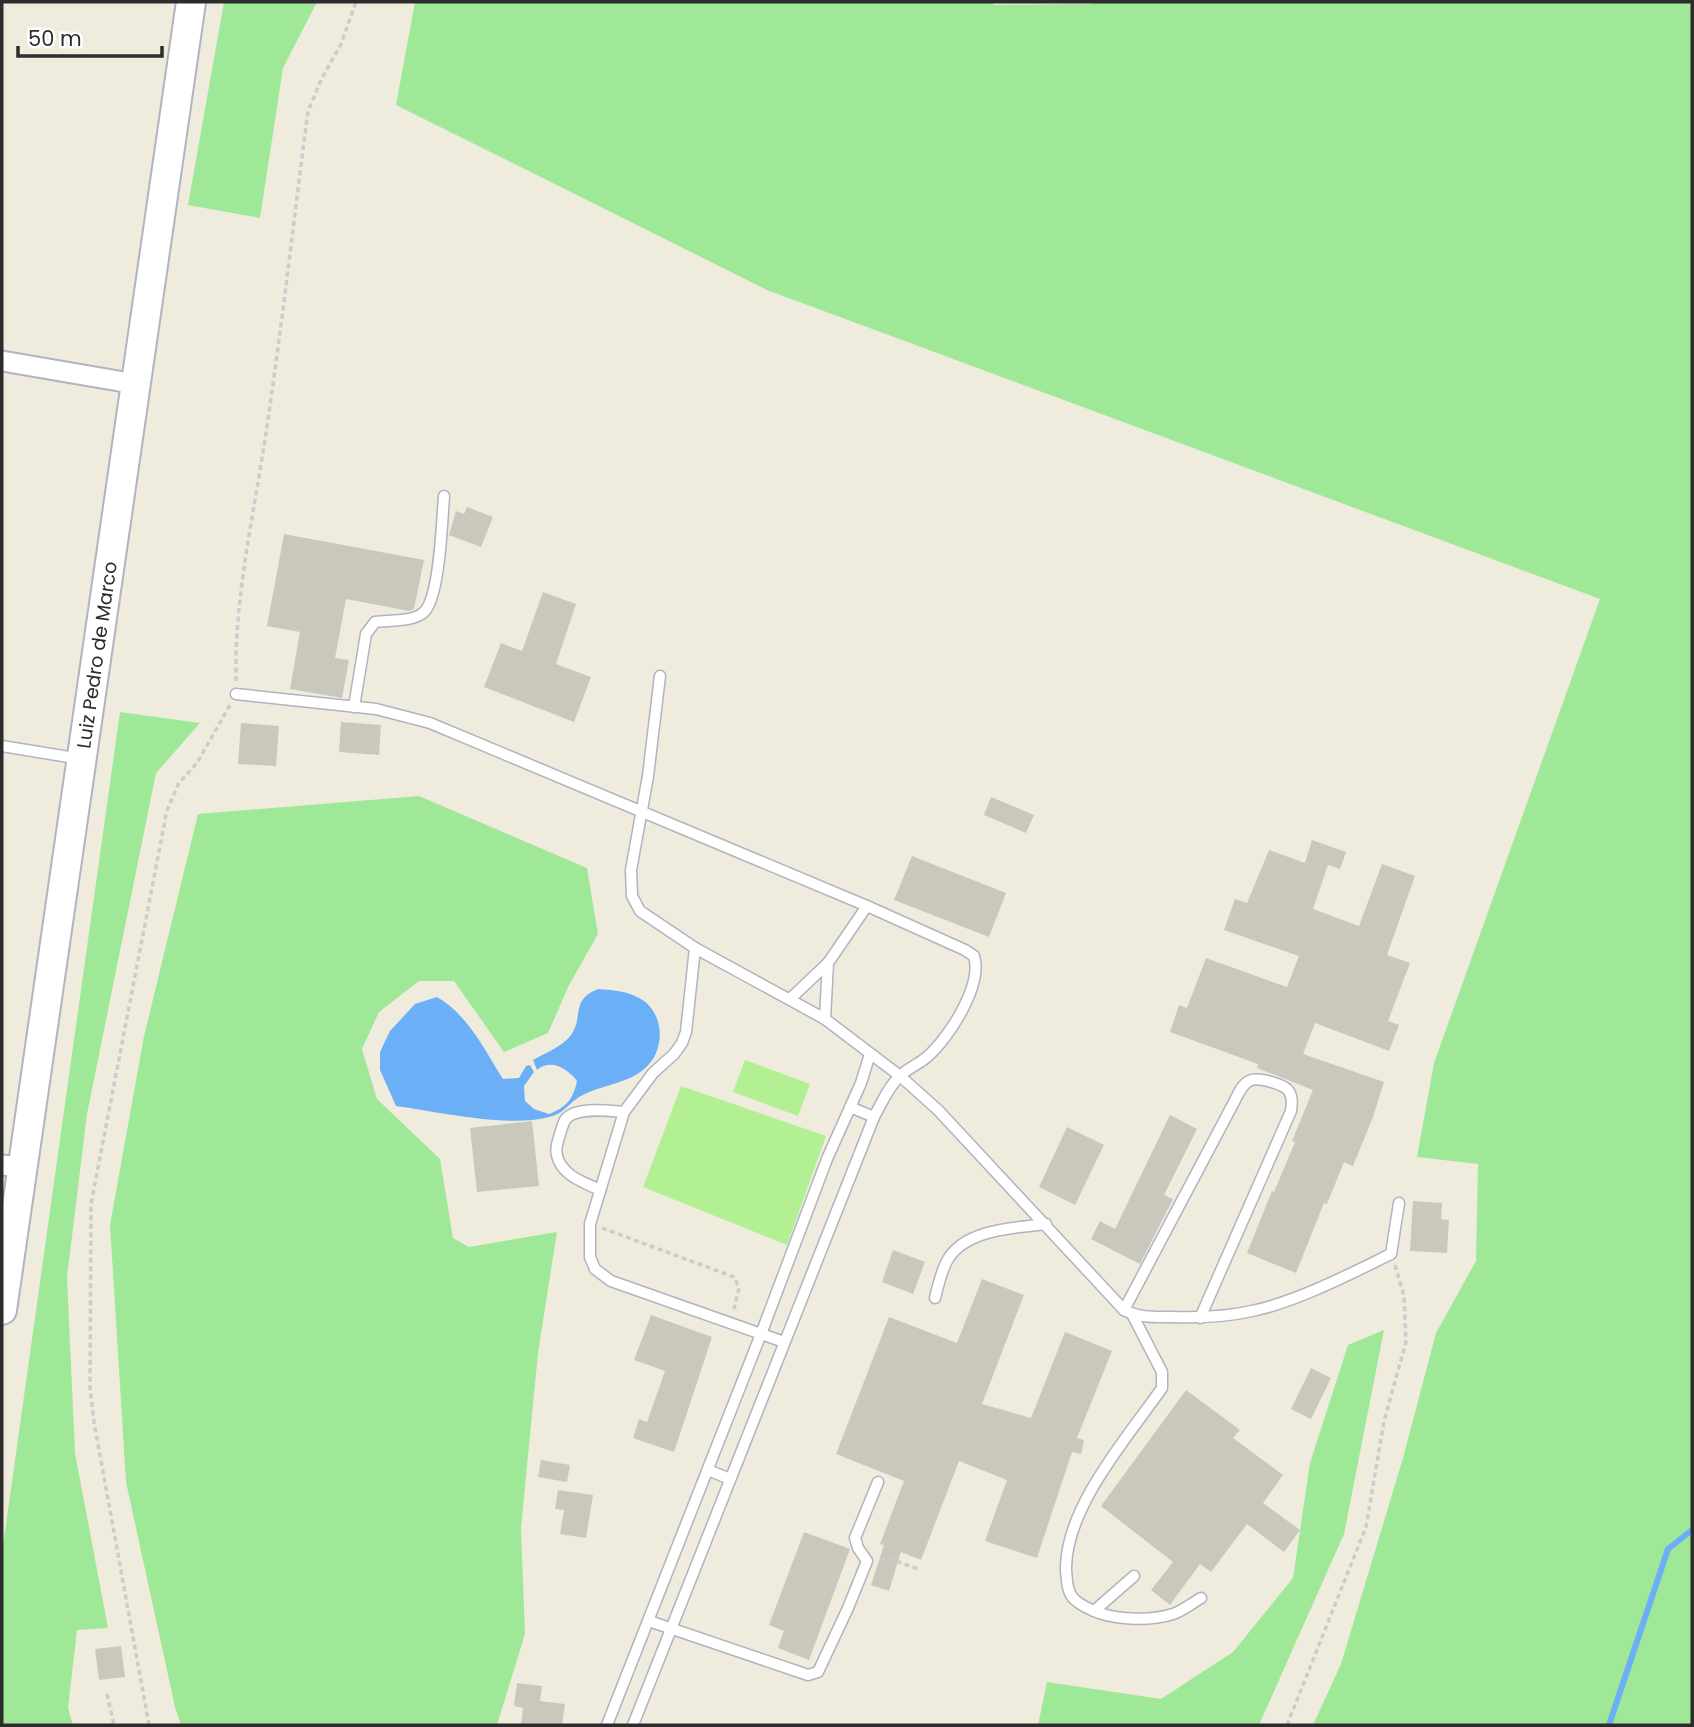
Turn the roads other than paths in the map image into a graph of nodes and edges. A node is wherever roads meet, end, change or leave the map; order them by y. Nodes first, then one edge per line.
1 (191, 2) edge
2 (2, 361) edge
3 (136, 384) junction
4 (444, 496) dead end
5 (660, 676) dead end
6 (236, 694) road end
7 (354, 707) junction
8 (2, 746) edge
9 (82, 759) junction
10 (640, 811) junction
11 (867, 906) junction
12 (695, 948) junction
13 (828, 962) junction
14 (790, 999) junction
15 (825, 1019) junction
16 (870, 1054) junction
17 (900, 1076) junction
18 (850, 1107) junction
19 (624, 1112) junction
20 (874, 1117) junction
21 (11, 1166) edge
22 (600, 1190) junction
23 (1399, 1203) dead end
24 (1046, 1224) junction
25 (935, 1298) dead end
26 (2, 1310) edge
27 (1128, 1312) junction
28 (1200, 1318) junction
29 (761, 1334) junction
30 (784, 1342) junction
31 (708, 1470) junction
32 (730, 1479) junction
33 (878, 1482) dead end
34 (1134, 1576) dead end
35 (1201, 1598) dead end
36 (1094, 1611) junction
37 (649, 1622) junction
38 (671, 1629) junction
39 (607, 1725) edge
40 (633, 1725) edge

1 - 3 main road, Luiz Pedro de Marco
2 - 3 street
3 - 9 main road, Luiz Pedro de Marco
4 - 7 lane
5 - 10 lane
6 - 7 lane
7 - 10 lane
8 - 9 lane
9 - 21 main road, Luiz Pedro de Marco
10 - 11 lane
10 - 12 lane
11 - 13 lane
11 - 17 lane
12 - 14 lane
12 - 19 lane
13 - 14 lane
13 - 15 lane
14 - 15 lane
15 - 16 lane
16 - 17 lane
16 - 18 lane
17 - 20 lane
17 - 24 lane
18 - 20 lane
18 - 29 lane
19 - 22 lane
19 - 22 lane
20 - 30 lane
21 - 26 main road, Luiz Pedro de Marco
22 - 29 lane
23 - 28 lane
24 - 25 lane
24 - 27 lane
27 - 28 lane
27 - 28 lane
27 - 36 lane
29 - 30 lane
29 - 31 lane
30 - 32 lane
31 - 32 lane
31 - 37 lane
32 - 38 lane
33 - 38 lane
34 - 36 lane
35 - 36 lane
37 - 38 lane
37 - 39 lane
38 - 40 lane

